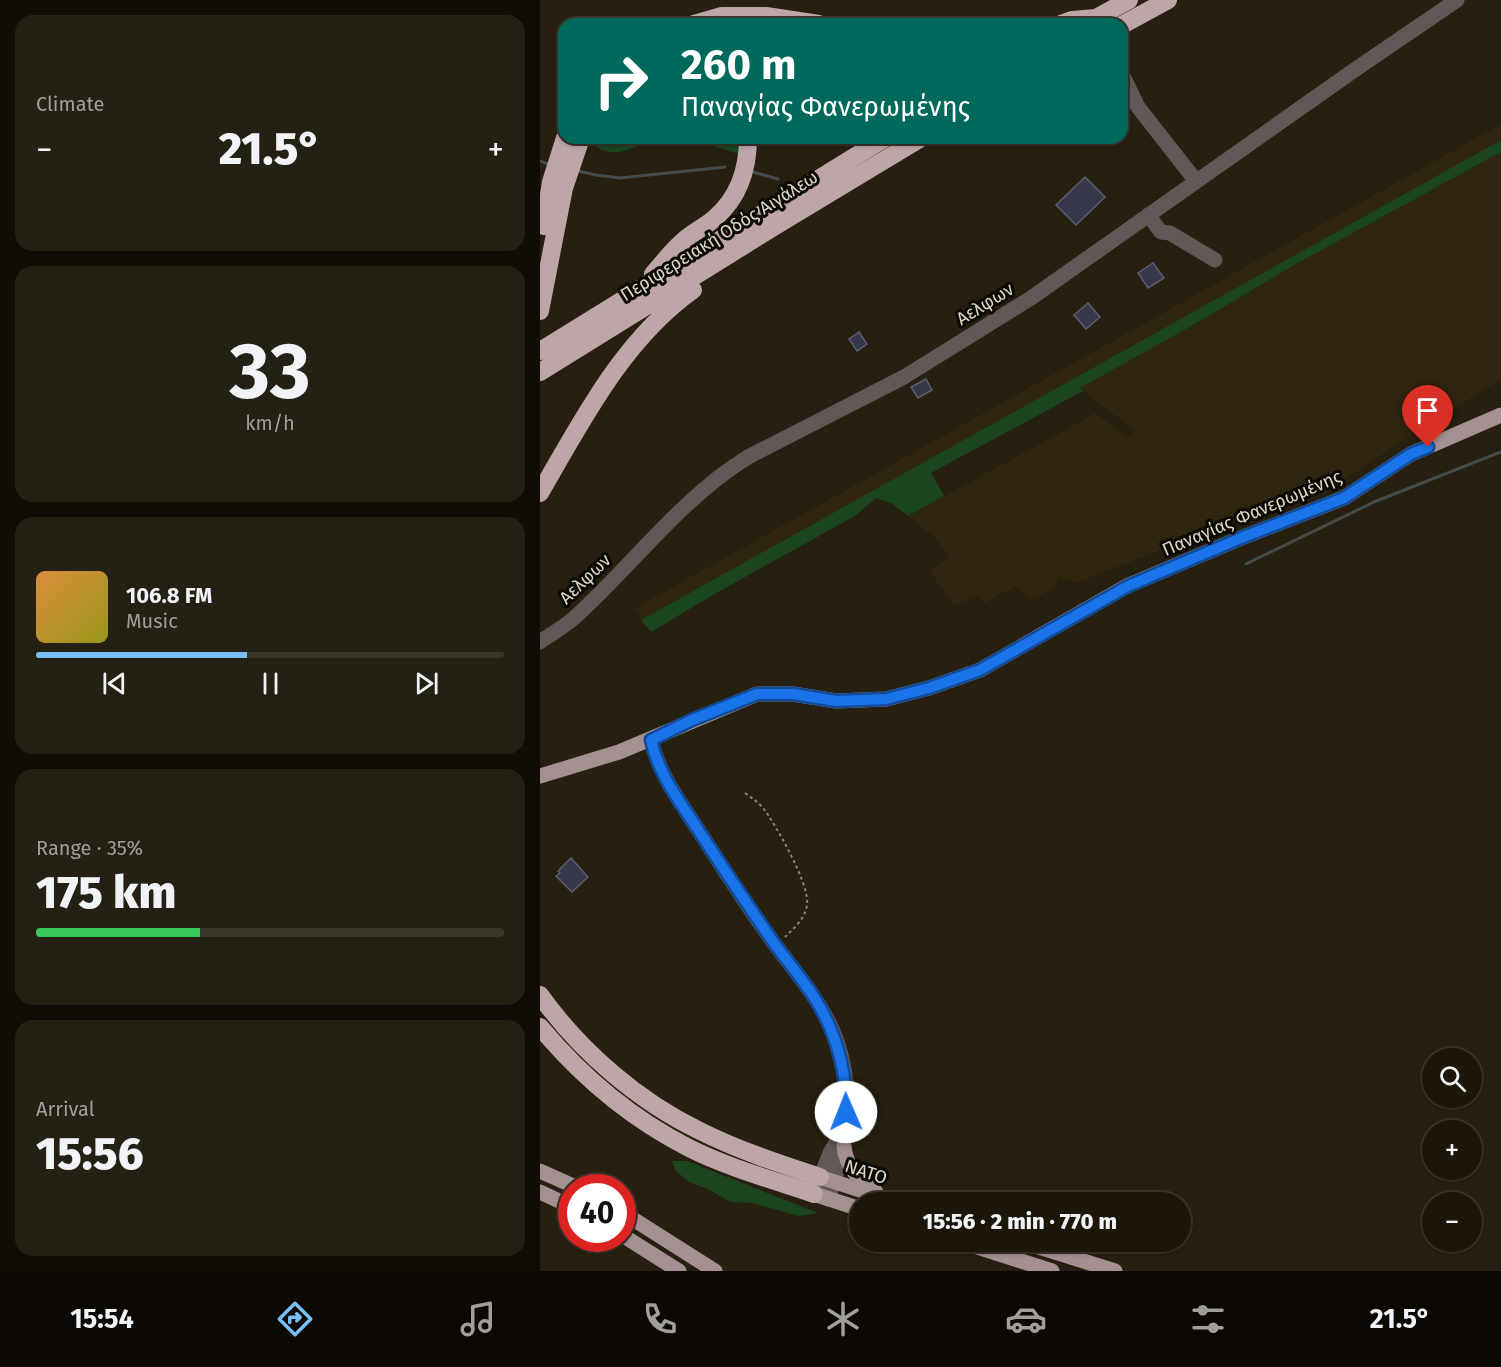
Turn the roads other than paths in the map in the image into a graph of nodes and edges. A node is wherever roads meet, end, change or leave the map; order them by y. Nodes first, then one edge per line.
1 (1129, 0) edge
2 (1168, 0) edge
3 (1457, 0) edge
4 (715, 18) edge
5 (779, 18) edge
6 (1096, 18) edge
7 (1128, 22) edge
8 (1128, 86) edge
9 (563, 144) edge
10 (579, 144) edge
11 (748, 144) edge
12 (875, 144) edge
13 (911, 144) edge
14 (1196, 181) junction
15 (1148, 215) junction
16 (540, 245) edge
17 (1215, 260) dead end
18 (717, 262) junction
19 (640, 289) junction
20 (540, 311) edge
21 (540, 351) edge
22 (540, 372) edge
23 (1501, 415) edge
24 (540, 492) edge
25 (540, 642) edge
26 (651, 740) junction
27 (540, 776) edge
28 (540, 994) edge
29 (540, 1027) edge
30 (844, 1129) junction
31 (844, 1146) junction
32 (540, 1171) edge
33 (558, 1179) edge
34 (824, 1188) junction
35 (540, 1192) edge
36 (879, 1192) edge
37 (849, 1193) edge
38 (558, 1200) edge
39 (849, 1203) edge
40 (636, 1221) edge
41 (636, 1244) edge
42 (993, 1252) edge
43 (1055, 1252) edge
44 (679, 1271) edge
45 (715, 1271) edge
46 (1052, 1271) edge
47 (1115, 1271) edge

1 - 6 highway
2 - 7 highway
3 - 14 street, Αελφων
4 - 5 highway
8 - 14 street
9 - 16 highway
10 - 20 highway
11 - 19 highway
12 - 19 highway, Περιφερειακή Οδός Αιγάλεω
13 - 18 highway, Περιφερειακή Οδός Αιγάλεω
14 - 15 street, Αελφων
15 - 17 street
15 - 25 street, Αελφων
18 - 22 highway, Περιφερειακή Οδός Αιγάλεω
18 - 24 highway
19 - 21 highway, Περιφερειακή Οδός Αιγάλεω
23 - 26 main road, Παναγίας Φανερωμένης
26 - 27 main road, Παναγίας Φανερωμένης
26 - 30 street
28 - 34 highway
29 - 34 highway
30 - 31 street
30 - 34 street
31 - 34 street
31 - 36 main road
32 - 33 main road
34 - 37 main road, ΝΑΤΟ
34 - 39 main road, ΝΑΤΟ
35 - 38 main road
40 - 45 main road
41 - 44 main road
42 - 46 main road
43 - 47 main road

